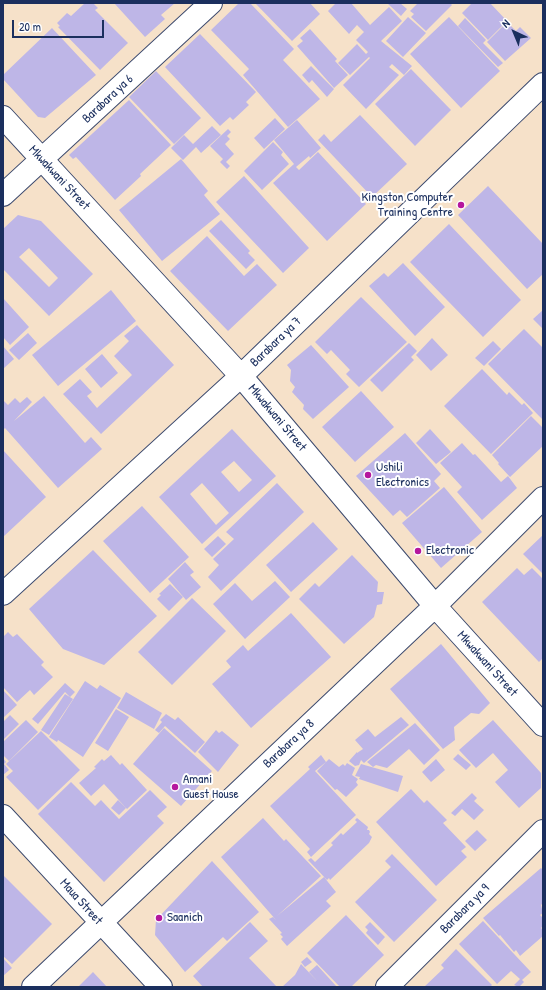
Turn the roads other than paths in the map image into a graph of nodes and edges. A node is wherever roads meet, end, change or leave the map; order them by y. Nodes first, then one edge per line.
1 (212, 3) edge
2 (543, 84) edge
3 (3, 117) edge
4 (42, 160) junction
5 (3, 195) edge
6 (241, 376) junction
7 (543, 498) edge
8 (3, 594) edge
9 (435, 606) junction
10 (543, 725) edge
11 (3, 816) edge
12 (543, 831) edge
13 (100, 923) junction
14 (33, 987) edge
15 (161, 987) edge
16 (387, 987) edge

1 - 4 street, Barabara ya 6
2 - 6 street, Barabara ya 7
3 - 4 street, Mkwakwani Street
4 - 5 street, Barabara ya 6
4 - 6 street, Mkwakwani Street
6 - 8 street, Barabara ya 7
6 - 9 street, Mkwakwani Street
7 - 9 street, Barabara ya 8
9 - 10 street, Mkwakwani Street
9 - 13 street, Barabara ya 8
11 - 13 street, Maua Street
12 - 16 street, Barabara ya 9
13 - 14 street, Barabara ya 8
13 - 15 street, Maua Street

